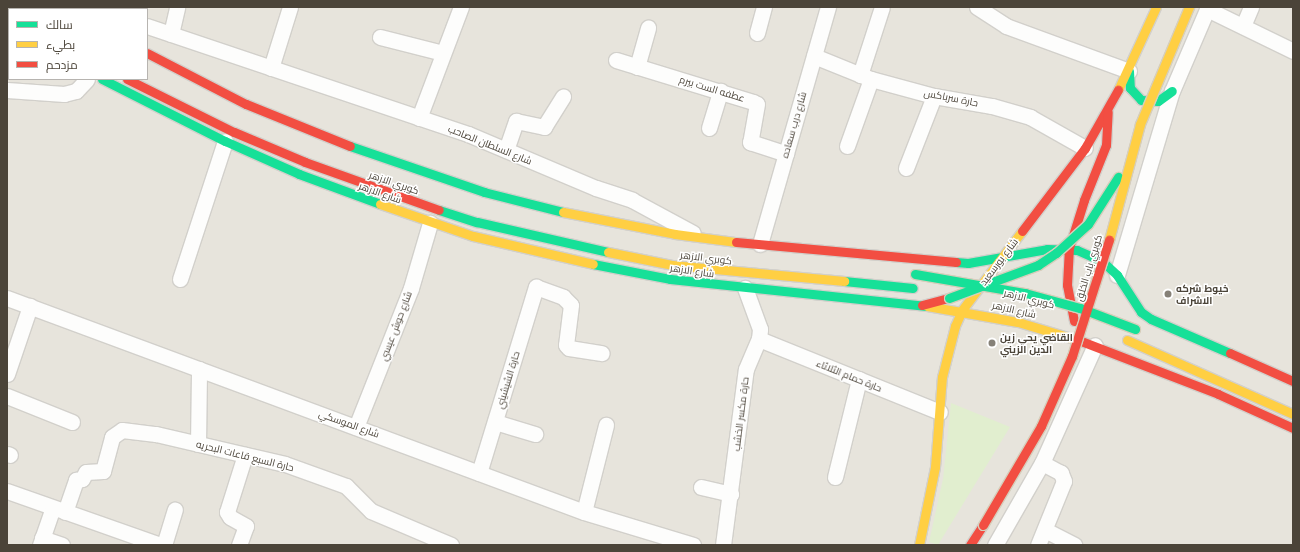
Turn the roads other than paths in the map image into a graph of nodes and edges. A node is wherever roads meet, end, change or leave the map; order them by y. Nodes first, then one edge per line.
1 (177, 7) edge
2 (290, 7) edge
3 (461, 7) edge
4 (764, 7) edge
5 (828, 7) edge
6 (882, 7) edge
7 (977, 7) edge
8 (1156, 7) edge
9 (1189, 7) edge
10 (1250, 7) edge
11 (1207, 8) edge
12 (148, 26) edge
13 (1243, 26) junction
14 (648, 28) dead end
15 (757, 33) dead end
16 (171, 34) junction
17 (380, 37) dead end
18 (1293, 51) edge
19 (443, 53) junction
20 (148, 54) edge
21 (814, 56) junction
22 (616, 60) dead end
23 (637, 67) junction
24 (271, 68) junction
25 (1129, 71) junction
26 (865, 77) junction
27 (86, 80) edge
28 (104, 80) edge
29 (129, 80) edge
30 (7, 90) edge
31 (720, 91) junction
32 (1172, 91) junction
33 (934, 96) junction
34 (563, 97) dead end
35 (1108, 110) junction
36 (419, 118) junction
37 (1140, 124) junction
38 (709, 128) dead end
39 (225, 141) junction
40 (847, 146) dead end
41 (1085, 148) junction
42 (506, 150) junction
43 (786, 154) junction
44 (906, 168) dead end
45 (430, 223) junction
46 (701, 237) junction
47 (760, 244) junction
48 (1069, 248) junction
49 (1001, 258) junction
50 (908, 273) dead end
51 (1117, 275) junction
52 (180, 279) dead end
53 (745, 288) junction
54 (921, 290) dead end
55 (936, 292) dead end
56 (7, 298) edge
57 (983, 299) dead end
58 (922, 305) junction
59 (30, 306) junction
60 (962, 310) junction
61 (1060, 318) dead end
62 (1090, 327) dead end
63 (1142, 332) dead end
64 (1120, 338) dead end
65 (759, 339) junction
66 (1089, 343) junction
67 (602, 353) dead end
68 (199, 369) junction
69 (7, 374) edge
70 (859, 379) junction
71 (1293, 381) edge
72 (7, 396) edge
73 (940, 412) junction
74 (1293, 414) edge
75 (72, 422) dead end
76 (495, 422) junction
77 (606, 425) dead end
78 (356, 427) junction
79 (1293, 428) edge
80 (535, 434) dead end
81 (198, 444) junction
82 (245, 455) junction
83 (1042, 463) junction
84 (479, 473) junction
85 (835, 477) dead end
86 (701, 487) dead end
87 (7, 492) edge
88 (731, 494) junction
89 (59, 510) junction
90 (175, 510) dead end
91 (584, 512) junction
92 (1044, 530) junction
93 (41, 541) edge
94 (62, 545) edge
95 (160, 545) edge
96 (164, 545) edge
97 (239, 545) edge
98 (451, 545) edge
99 (693, 545) edge
100 (723, 545) edge
101 (919, 545) edge
102 (970, 545) edge
103 (995, 545) edge
104 (1038, 545) edge
105 (1074, 545) edge

1 - 16 street
2 - 24 street
3 - 19 street
4 - 15 street
5 - 21 street, شارع درب سعاده
6 - 26 street
7 - 25 street
8 - 25 main road, شارع بورسعيد
9 - 37 main road, كوبري باب الخلق, bridge
10 - 13 street
11 - 13 street
11 - 32 street
12 - 16 street, شارع السلطان الصاحب
13 - 18 street
14 - 23 street
16 - 24 street, شارع السلطان الصاحب
17 - 19 street
19 - 36 street
20 - 46 main road
21 - 26 street, حارة سرباكس
21 - 43 street, شارع درب سعاده
22 - 23 street, عطفه الست بيرم
23 - 31 street, عطفه الست بيرم
24 - 36 street, شارع السلطان الصاحب
25 - 32 main road
25 - 35 main road, شارع بورسعيد
26 - 33 street, حارة سرباكس
26 - 40 street
27 - 30 street
28 - 39 main road, شارع الازهر
29 - 54 main road, كوبري الازهر
31 - 38 street
31 - 43 street, عطفه الست بيرم
32 - 51 street
33 - 41 street, حارة سرباكس
33 - 44 street
34 - 42 street
35 - 41 main road, شارع بورسعيد
35 - 48 main road
36 - 42 street, شارع السلطان الصاحب
37 - 58 main road, bridge
37 - 102 main road, كوبري باب الخلق, bridge
39 - 45 main road, شارع الازهر
39 - 52 street
41 - 49 main road, شارع بورسعيد
42 - 46 street, شارع السلطان الصاحب
43 - 47 street, شارع درب سعاده
45 - 53 main road, شارع الازهر
45 - 78 street, شارع حوش عيسي
46 - 47 main road
47 - 49 main road
48 - 49 main road
48 - 51 main road
48 - 66 main road
49 - 60 main road, شارع بورسعيد
50 - 63 main road, كوبري الازهر, bridge
51 - 71 main road
53 - 58 main road, شارع الازهر
53 - 65 street
55 - 57 main road, bridge
56 - 59 street, شارع الموسكي
58 - 60 main road, شارع الازهر
59 - 68 street, شارع الموسكي
59 - 69 street
60 - 66 main road, شارع الازهر
60 - 73 main road, شارع بورسعيد
61 - 62 main road, كوبري الازهر
64 - 74 main road
65 - 70 street, حارة حمام الثلاثاء
65 - 88 street, حارة مكسر الخشب
66 - 79 main road, شارع الازهر
66 - 83 street
67 - 76 street, حارة الشيشيني
68 - 78 street, شارع الموسكي
68 - 81 street
70 - 73 street, حارة حمام الثلاثاء
70 - 85 street
72 - 75 street
73 - 101 main road, شارع بورسعيد
76 - 80 street
76 - 84 street, حارة الشيشيني
77 - 91 street
78 - 84 street, شارع الموسكي
81 - 82 street, حارة السبع قاعات البحريه
81 - 89 street, حارة السبع قاعات البحريه
82 - 97 street
82 - 98 street, حارة السبع قاعات البحريه
83 - 92 street
83 - 103 street
84 - 91 street, شارع الموسكي
86 - 88 street
87 - 89 street
88 - 100 street, حارة مكسر الخشب
89 - 93 street
89 - 95 street
90 - 96 street
91 - 99 street, شارع الموسكي
92 - 104 street
92 - 105 street
93 - 94 street

